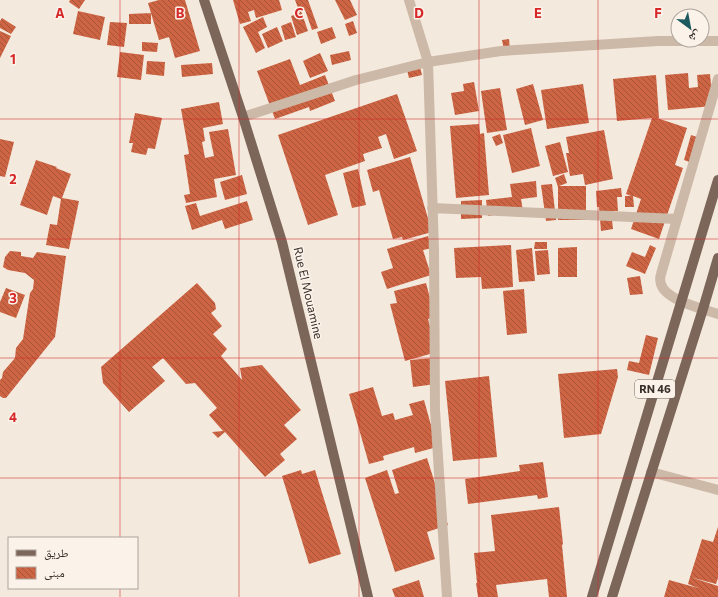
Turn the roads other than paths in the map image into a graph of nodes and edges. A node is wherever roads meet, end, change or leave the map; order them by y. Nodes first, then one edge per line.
1 (204, 0) edge
2 (409, 0) edge
3 (718, 41) edge
4 (428, 62) junction
5 (718, 79) edge
6 (243, 117) junction
7 (718, 180) edge
8 (432, 208) junction
9 (677, 220) junction
10 (718, 258) edge
11 (682, 302) junction
12 (703, 309) junction
13 (718, 314) edge
14 (651, 472) junction
15 (718, 490) edge
16 (368, 597) edge
17 (447, 597) edge
18 (592, 597) edge
19 (612, 597) edge

1 - 6 main road, Rue El Mouamine
2 - 4 street
3 - 4 street
4 - 6 street
4 - 8 street
5 - 9 street
6 - 16 main road, Rue El Mouamine
7 - 11 main road, RN 46
8 - 9 street
8 - 17 street
9 - 11 street
10 - 12 main road, RN 46
11 - 12 street
11 - 18 main road, RN 46
12 - 13 street
12 - 14 main road, RN 46
14 - 15 street
14 - 19 main road, RN 46

